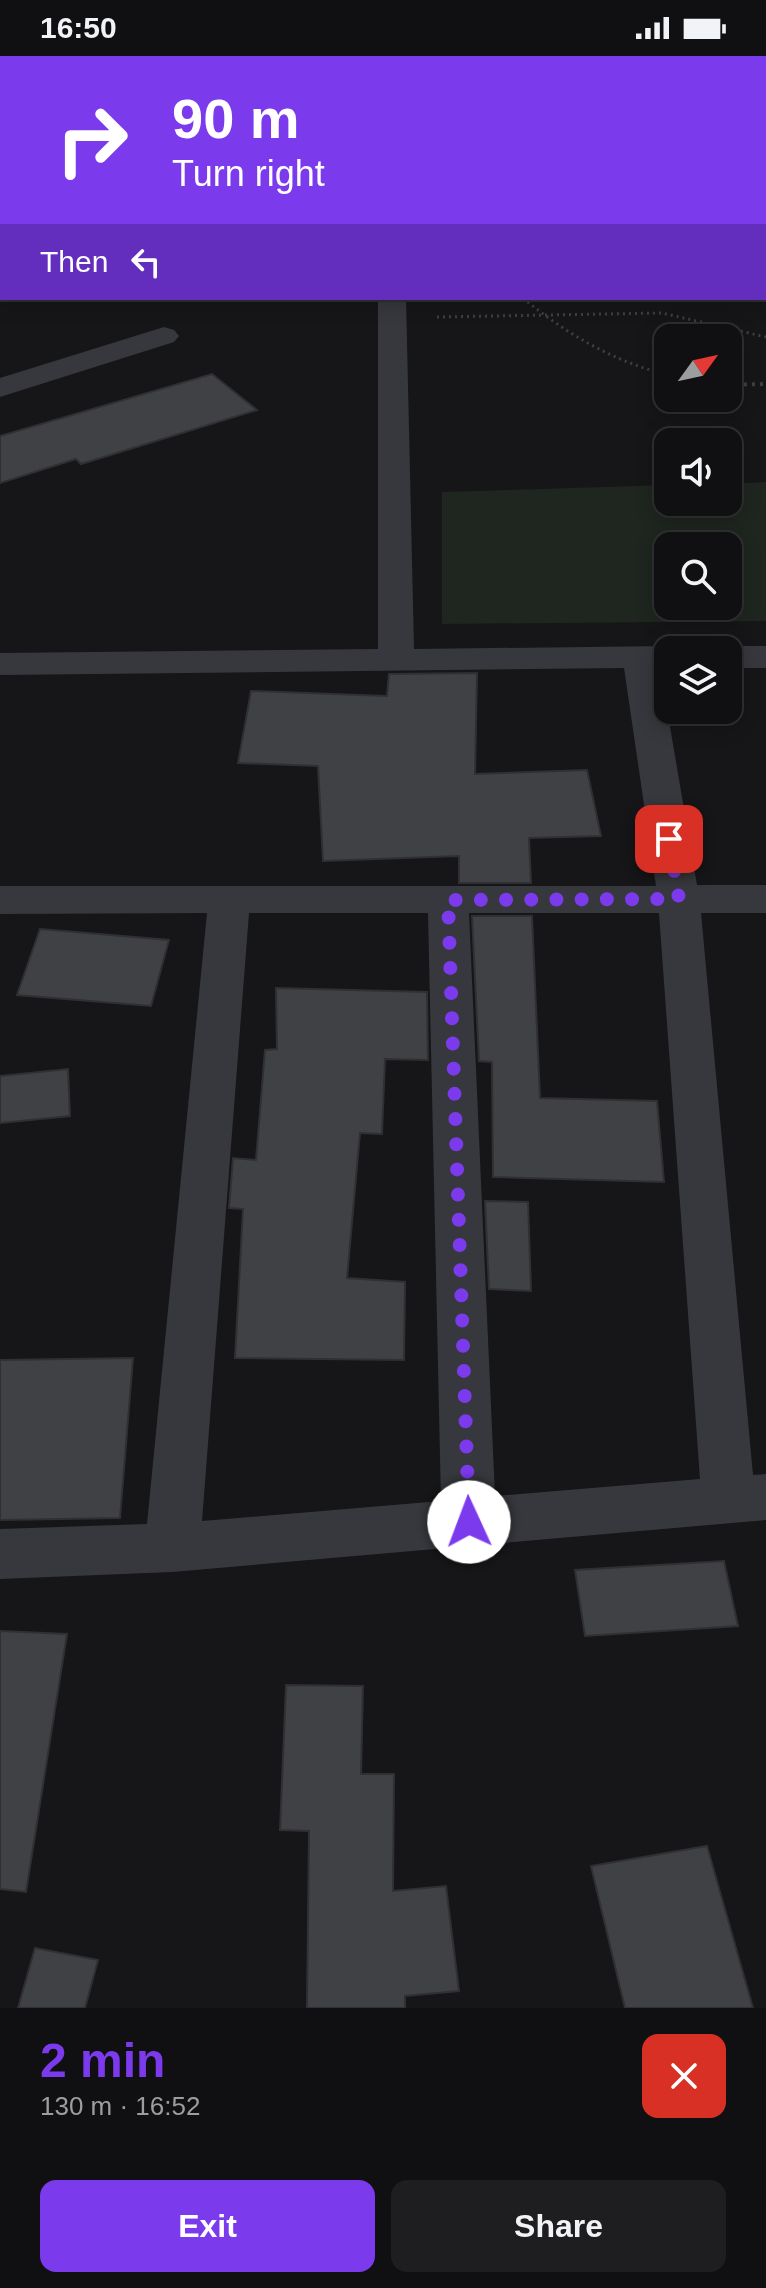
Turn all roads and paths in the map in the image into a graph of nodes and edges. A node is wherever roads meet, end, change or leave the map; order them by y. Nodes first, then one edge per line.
1 (525, 300) edge
2 (392, 308) edge
3 (543, 315) junction
4 (164, 336) dead end
5 (766, 337) edge
6 (654, 372) edge
7 (766, 384) edge
8 (742, 385) edge
9 (0, 388) edge
10 (654, 657) edge
11 (742, 657) edge
12 (766, 657) edge
13 (396, 660) junction
14 (0, 664) edge
15 (661, 724) edge
16 (679, 899) junction
17 (766, 899) edge
18 (0, 900) edge
19 (229, 900) junction
20 (448, 900) junction
21 (755, 1507) edge
22 (469, 1522) junction
23 (172, 1548) junction
24 (0, 1554) edge

1 - 3 path
2 - 3 path
2 - 13 street
3 - 5 path
3 - 6 path
4 - 9 street
7 - 8 path
10 - 13 street
11 - 12 street
13 - 14 street
15 - 16 street
16 - 17 street
16 - 20 street
16 - 21 street
18 - 19 street
19 - 20 street
19 - 23 street
20 - 22 street
21 - 22 street
22 - 23 street
23 - 24 street

